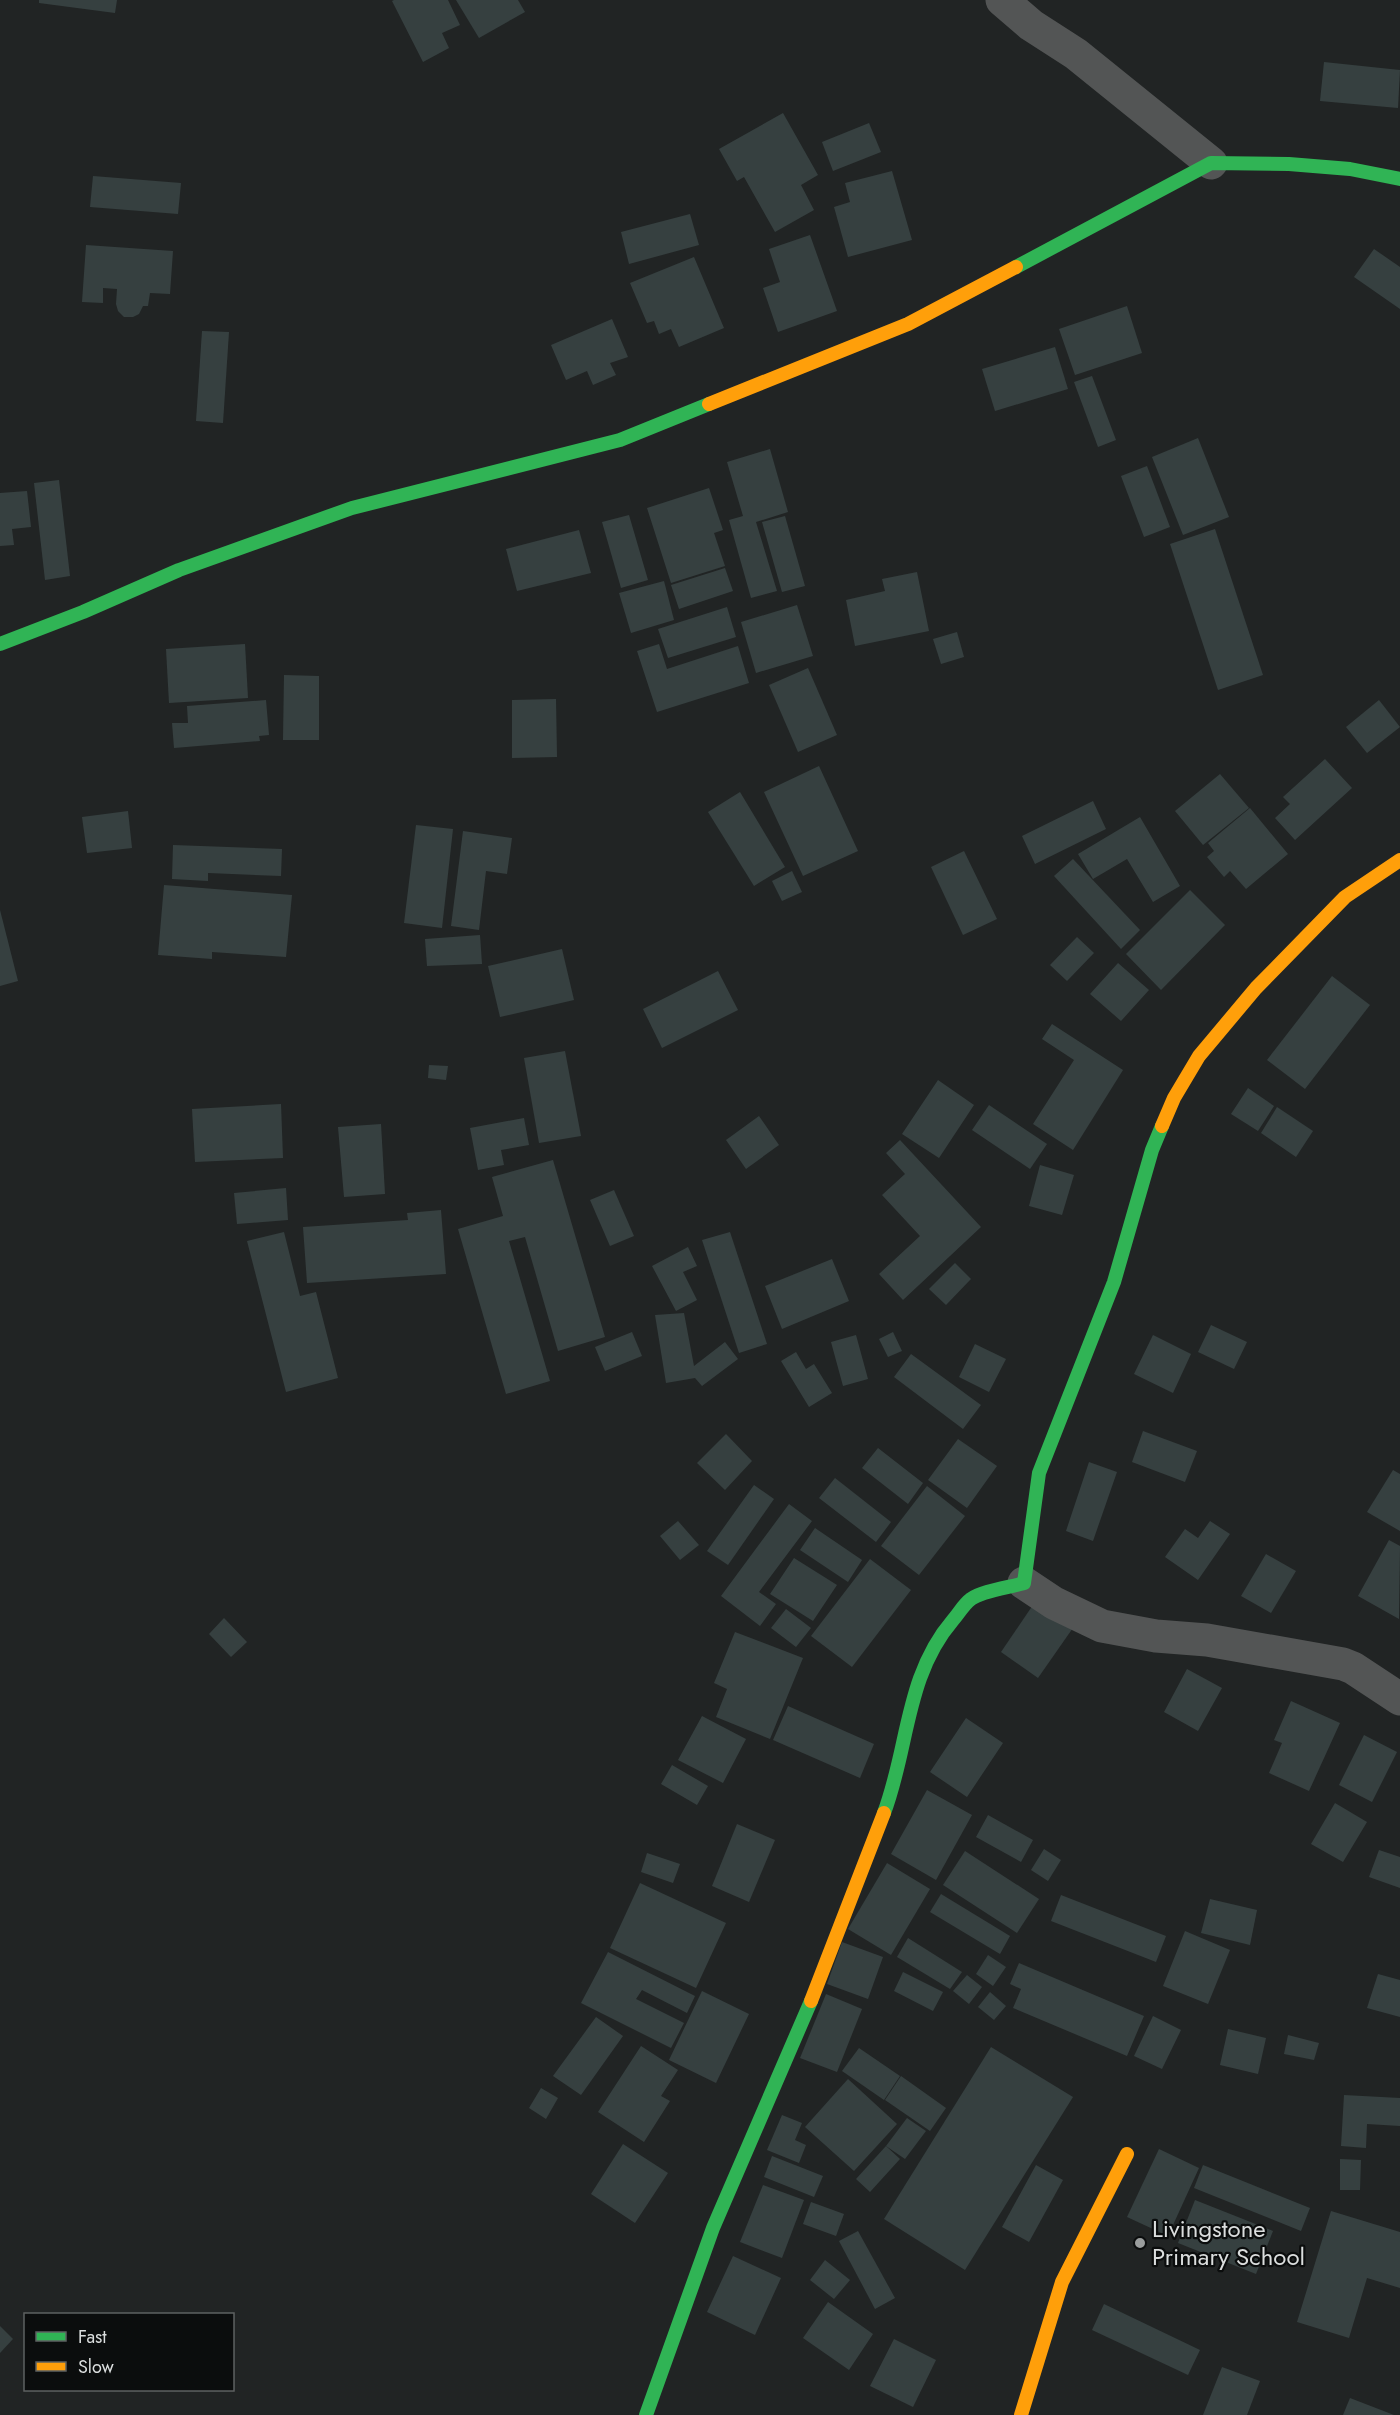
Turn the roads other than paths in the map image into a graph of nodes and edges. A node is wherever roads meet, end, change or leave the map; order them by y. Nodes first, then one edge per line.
1 (1002, 0) edge
2 (1211, 163) junction
3 (1400, 179) edge
4 (0, 644) edge
5 (1400, 860) edge
6 (1024, 1583) junction
7 (1400, 1699) edge
8 (1127, 2154) dead end
9 (646, 2415) edge
10 (1021, 2415) edge

1 - 2 street
2 - 3 street
2 - 4 street
5 - 6 street
6 - 7 street
6 - 9 street
8 - 10 street

